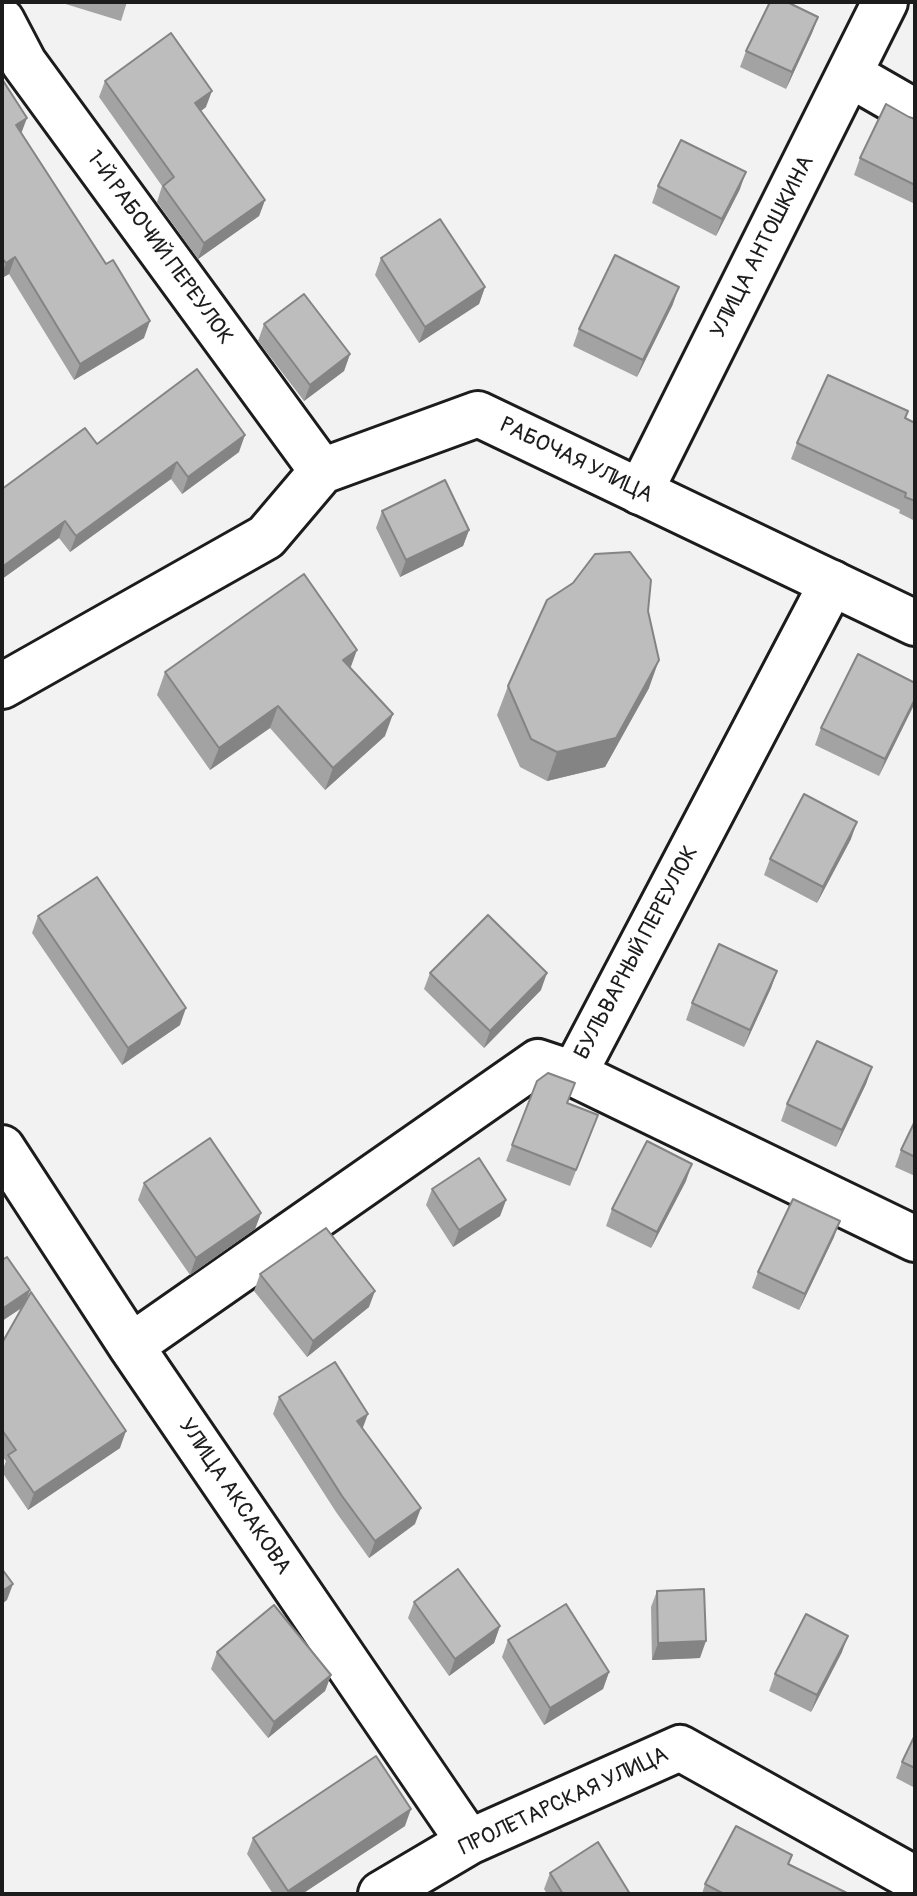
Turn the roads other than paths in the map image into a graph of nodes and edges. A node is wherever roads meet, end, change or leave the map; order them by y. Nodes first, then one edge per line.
1 (885, 2) edge
2 (2, 21) edge
3 (849, 74) junction
4 (915, 112) edge
5 (322, 471) junction
6 (640, 492) junction
7 (832, 583) junction
8 (915, 623) edge
9 (2, 686) edge
10 (574, 1074) junction
11 (2, 1148) edge
12 (915, 1239) edge
13 (131, 1346) junction
14 (469, 1842) junction
15 (915, 1879) edge
16 (381, 1894) edge

1 - 3 street, УЛИЦА АНТОШКИНА
2 - 5 street, 1-Й РАБОЧИЙ ПЕРЕУЛОК
3 - 4 street
3 - 6 street, УЛИЦА АНТОШКИНА
5 - 6 street, РАБОЧАЯ УЛИЦА
5 - 9 street, РАБОЧАЯ УЛИЦА
6 - 7 street, РАБОЧАЯ УЛИЦА
7 - 8 street, РАБОЧАЯ УЛИЦА
7 - 10 street, БУЛЬВАРНЫЙ ПЕРЕУЛОК
10 - 12 street, БУЛЬВАРНЫЙ ПЕРЕУЛОК
10 - 13 street
11 - 13 street, УЛИЦА АКСАКОВА
13 - 14 street, УЛИЦА АКСАКОВА
14 - 15 street, ПРОЛЕТАРСКАЯ УЛИЦА
14 - 16 street, ПРОЛЕТАРСКАЯ УЛИЦА

